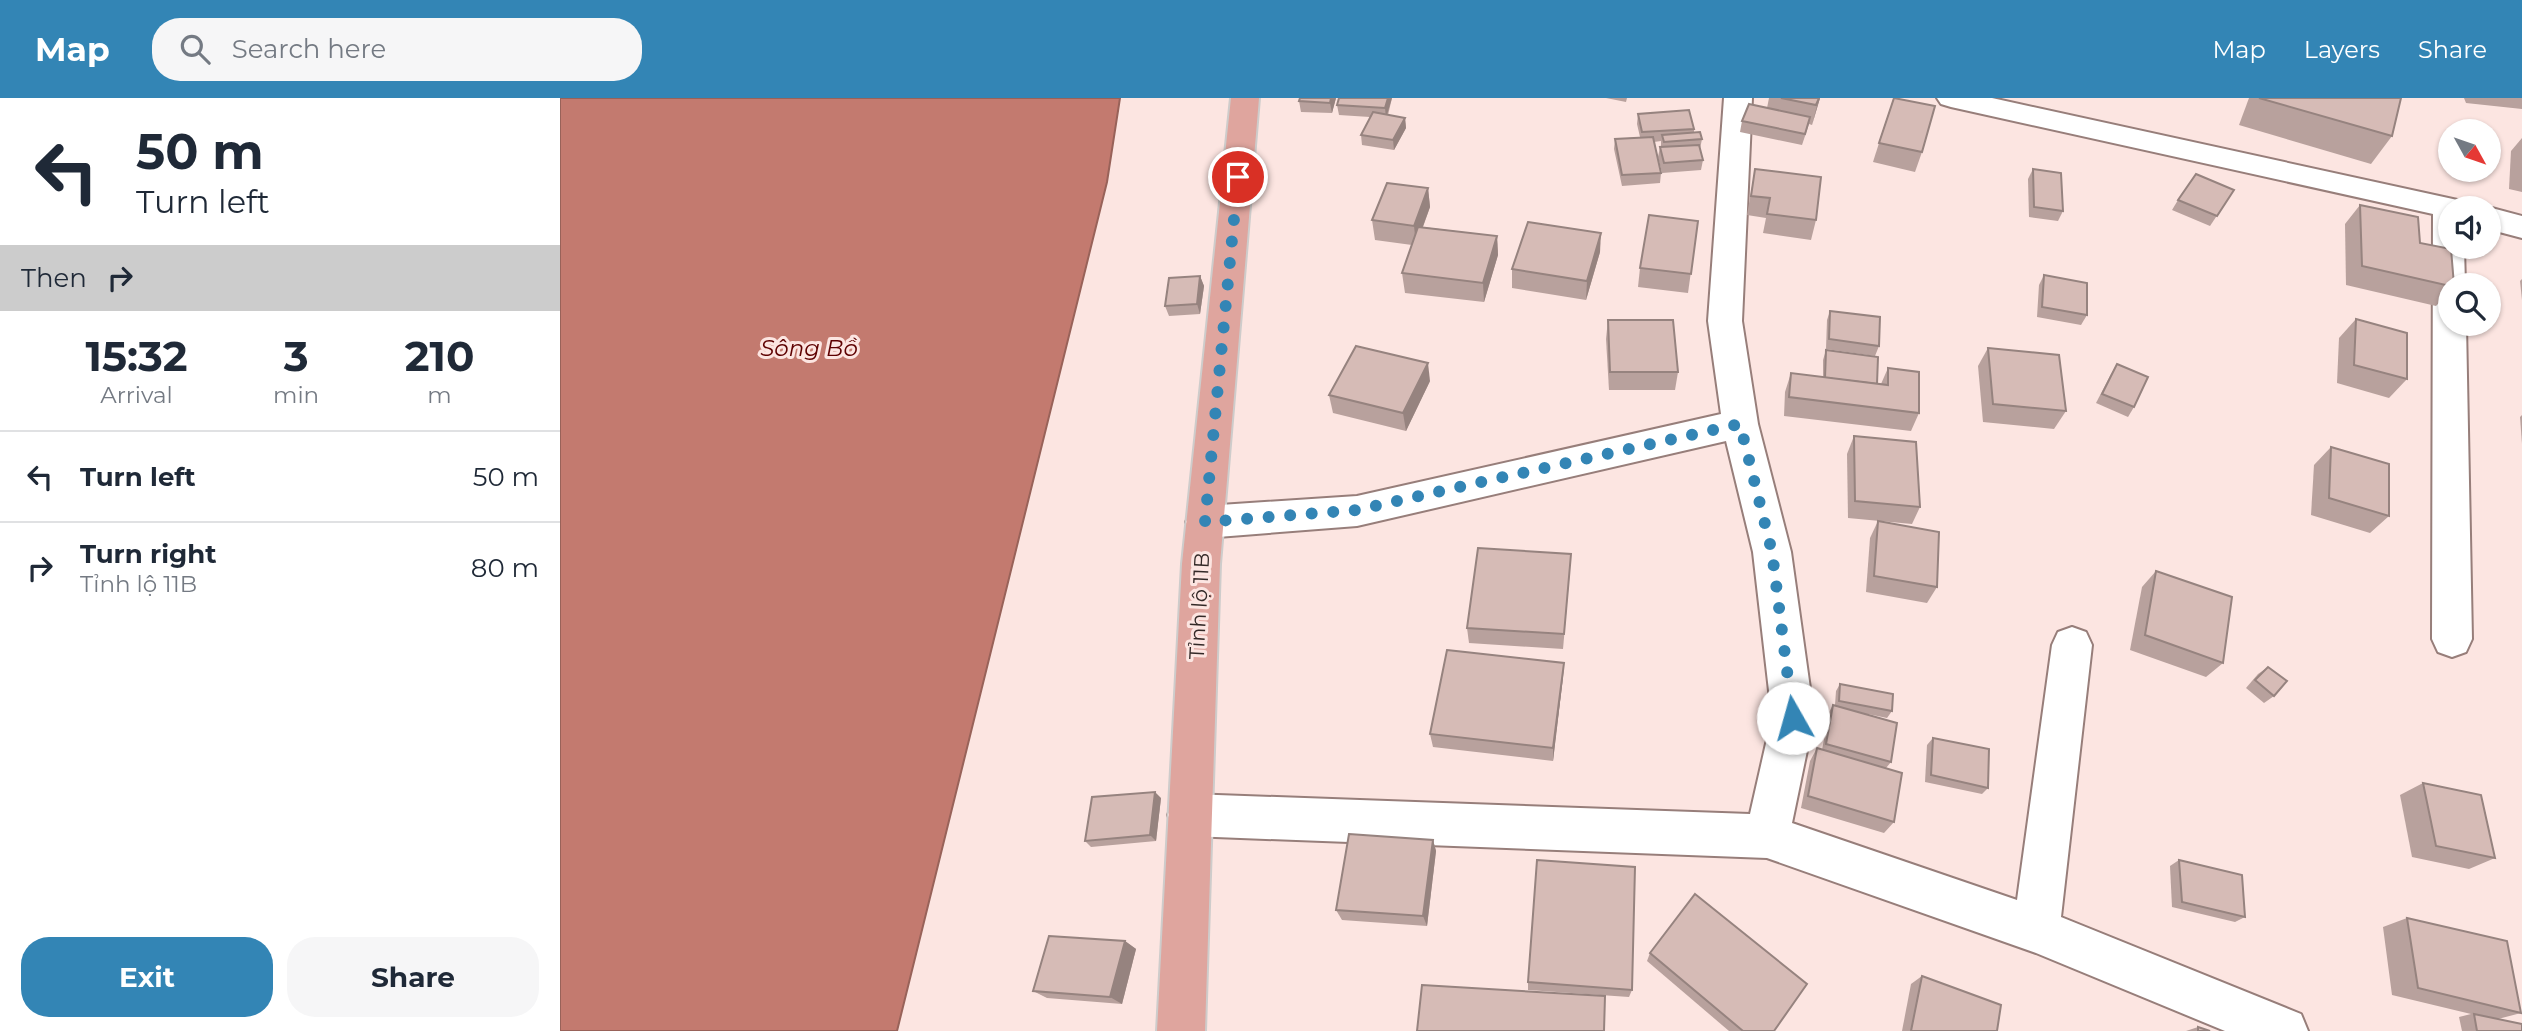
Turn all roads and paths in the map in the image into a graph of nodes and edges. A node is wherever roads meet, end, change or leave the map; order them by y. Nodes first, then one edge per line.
1 (1245, 98) edge
2 (1738, 98) edge
3 (1951, 98) edge
4 (2438, 206) edge
5 (2501, 221) edge
6 (2522, 227) edge
7 (2449, 259) edge
8 (1740, 424) junction
9 (1205, 522) junction
10 (2452, 639) dead end
11 (2072, 645) dead end
12 (1190, 815) junction
13 (1767, 836) junction
14 (2036, 930) junction
15 (1181, 1031) edge
16 (2284, 1031) edge

1 - 9 main road, Tỉnh lộ 11B
2 - 8 street
3 - 4 street
5 - 6 street
7 - 10 street
8 - 9 street
8 - 13 street
9 - 12 main road, Tỉnh lộ 11B
11 - 14 street
12 - 13 street
12 - 15 main road, Tỉnh lộ 11B
13 - 14 street
14 - 16 street

